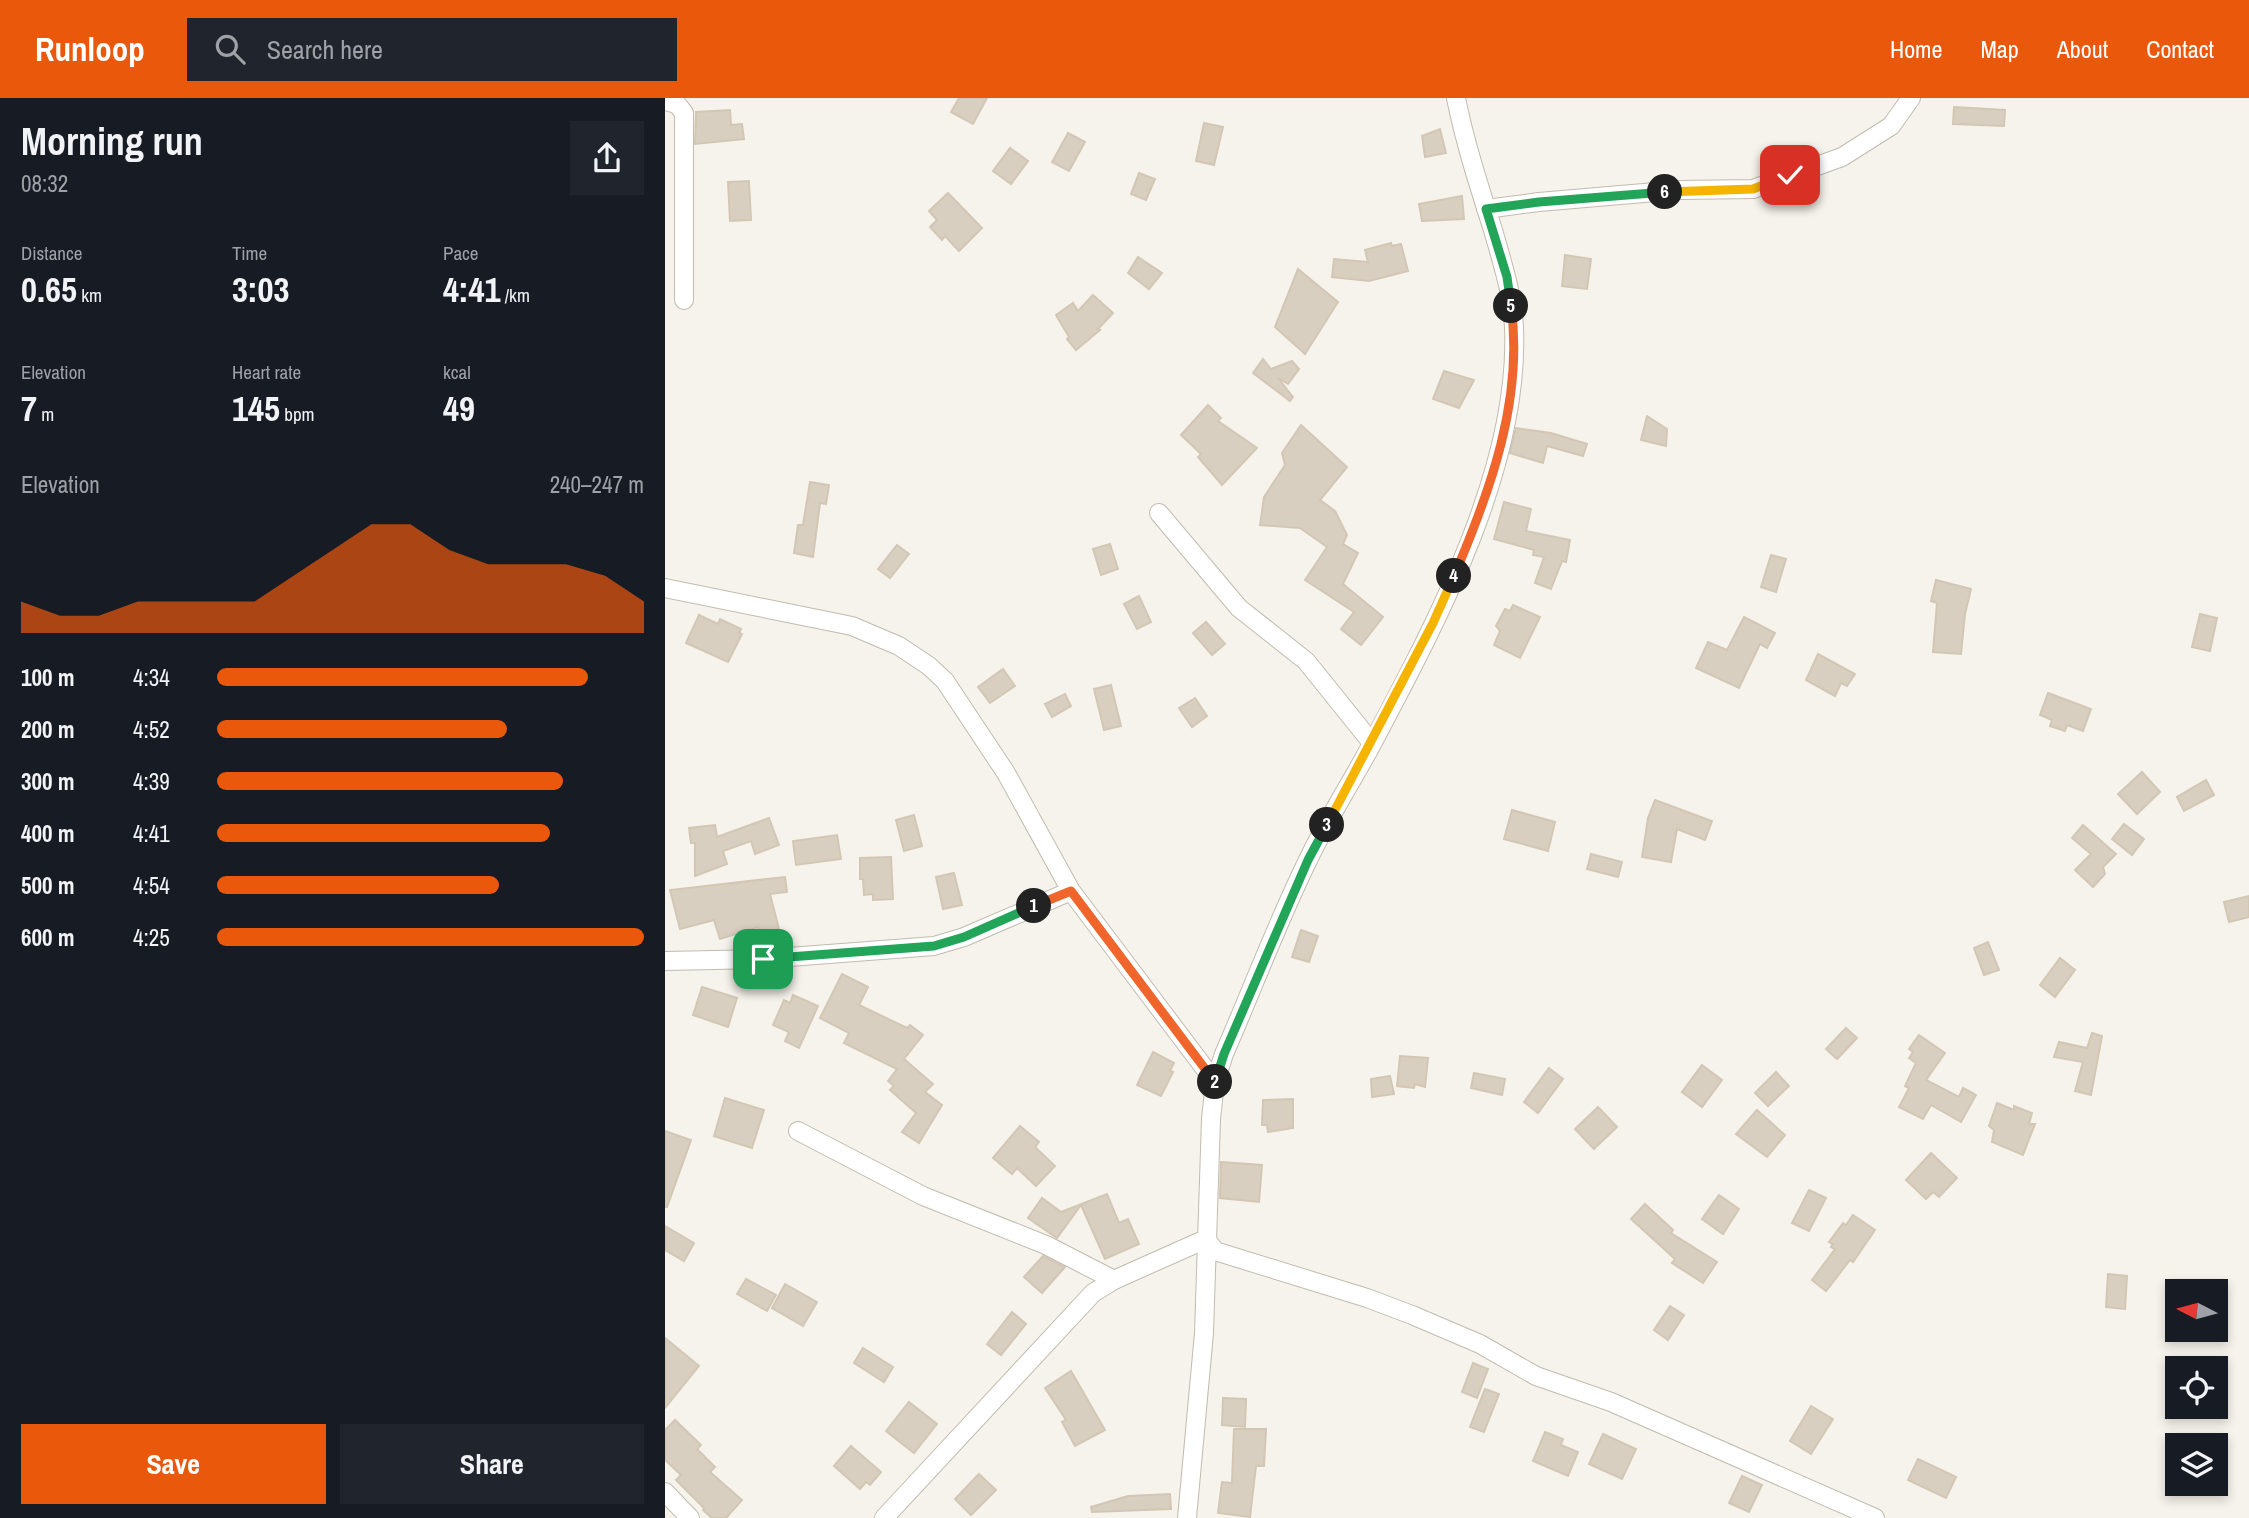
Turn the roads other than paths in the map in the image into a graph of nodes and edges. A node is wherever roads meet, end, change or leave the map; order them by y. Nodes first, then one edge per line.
1 (1456, 98) edge
2 (1911, 98) edge
3 (665, 101) edge
4 (1486, 209) junction
5 (684, 300) dead end
6 (1160, 513) dead end
7 (665, 588) edge
8 (1372, 743) junction
9 (1071, 891) junction
10 (665, 961) edge
11 (1215, 1082) junction
12 (798, 1131) dead end
13 (1206, 1238) junction
14 (1114, 1280) junction
15 (665, 1492) edge
16 (690, 1518) edge
17 (884, 1518) edge
18 (1187, 1518) edge
19 (1875, 1518) edge

1 - 4 street
2 - 4 street
3 - 5 street
4 - 8 street
6 - 8 street
7 - 9 street
8 - 11 street
9 - 10 street
9 - 11 street
11 - 13 street
12 - 14 street
13 - 14 street
13 - 18 street
13 - 19 street
14 - 17 street
15 - 16 street

